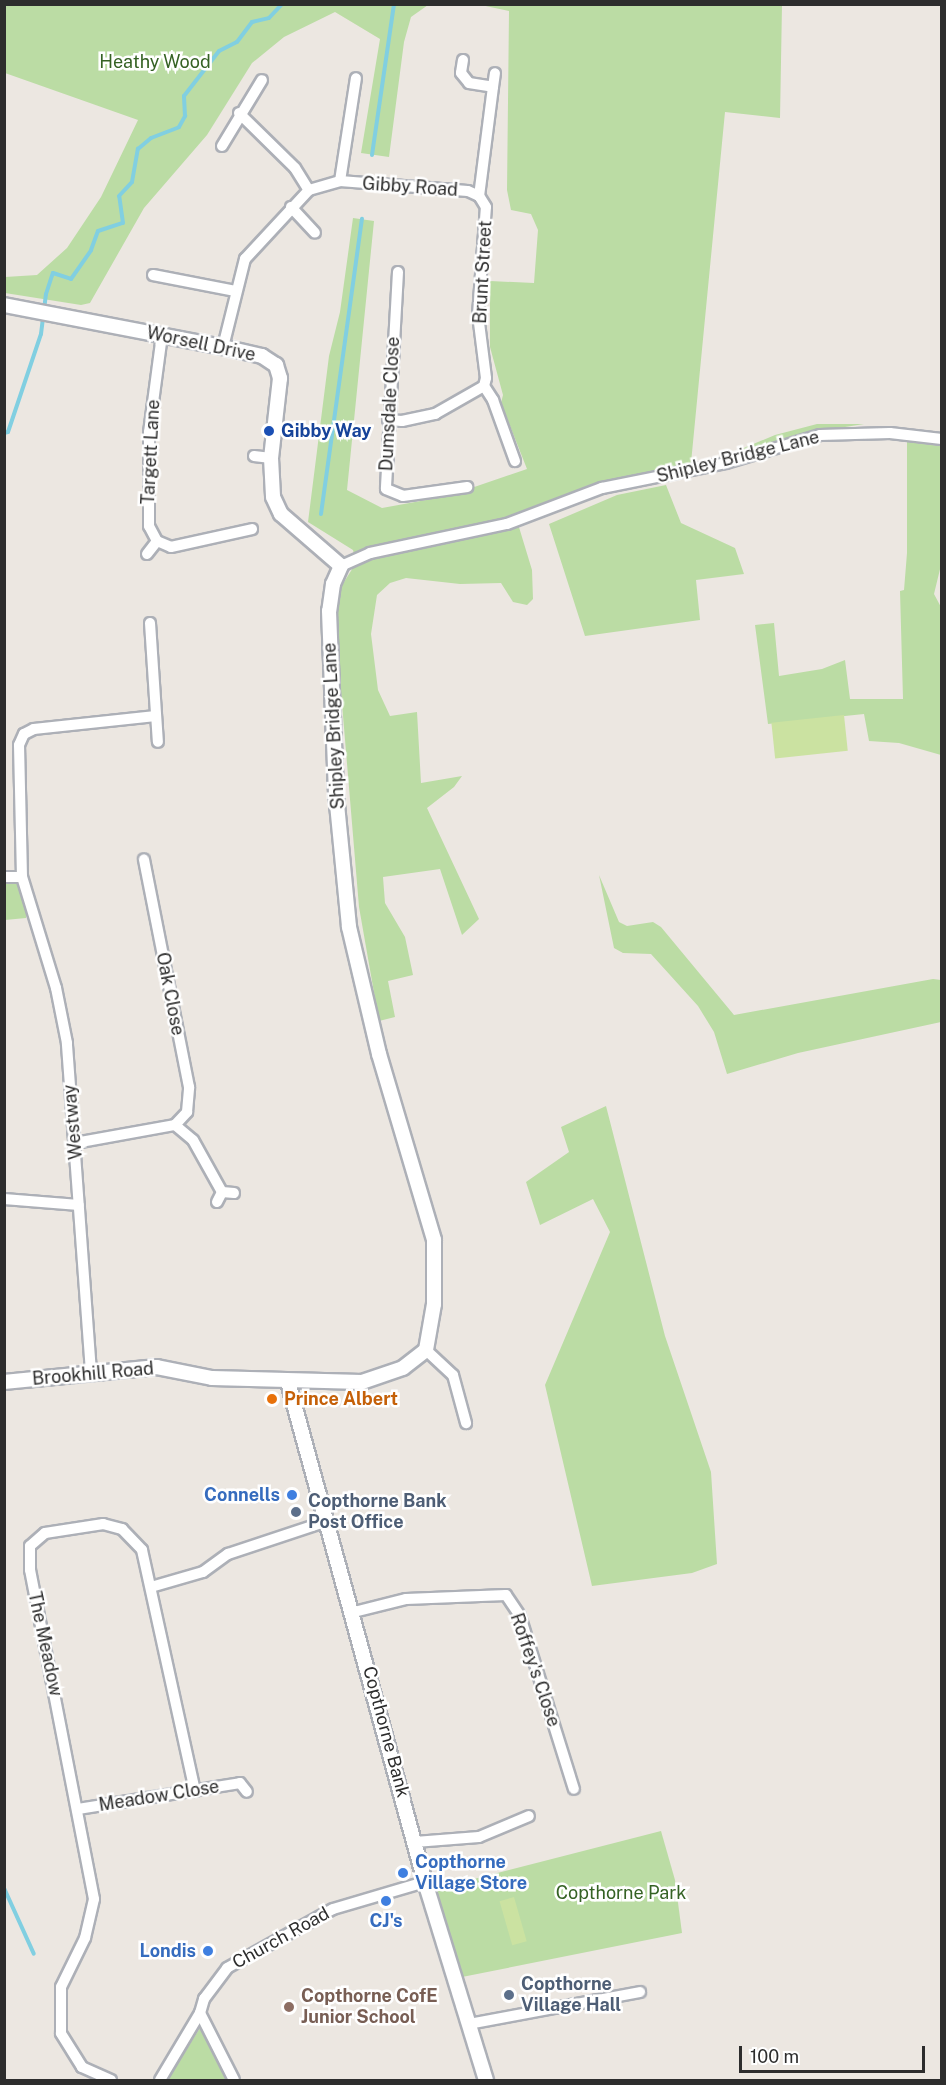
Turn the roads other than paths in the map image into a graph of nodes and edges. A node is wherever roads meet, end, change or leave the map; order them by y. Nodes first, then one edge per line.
1 (463, 60) dead end
2 (495, 73) dead end
3 (357, 78) dead end
4 (262, 80) dead end
5 (494, 87) junction
6 (239, 113) junction
7 (222, 146) dead end
8 (340, 182) junction
9 (309, 190) junction
10 (479, 196) junction
11 (291, 207) junction
12 (315, 233) dead end
13 (398, 273) dead end
14 (153, 275) dead end
15 (235, 291) junction
16 (4, 305) edge
17 (162, 335) junction
18 (223, 347) junction
19 (484, 386) junction
20 (388, 420) junction
21 (942, 439) edge
22 (254, 456) dead end
23 (271, 458) junction
24 (515, 461) dead end
25 (467, 487) dead end
26 (252, 529) dead end
27 (157, 541) junction
28 (147, 554) dead end
29 (341, 566) junction
30 (150, 623) dead end
31 (155, 716) junction
32 (158, 742) dead end
33 (144, 860) dead end
34 (4, 877) edge
35 (22, 877) junction
36 (175, 1125) junction
37 (75, 1143) junction
38 (224, 1196) dead end
39 (4, 1198) edge
40 (79, 1205) junction
41 (426, 1350) junction
42 (91, 1372) junction
43 (4, 1382) edge
44 (288, 1382) junction
45 (466, 1423) dead end
46 (327, 1521) junction
47 (152, 1587) junction
48 (354, 1612) junction
49 (244, 1784) dead end
50 (574, 1790) dead end
51 (195, 1791) junction
52 (78, 1809) junction
53 (521, 1816) dead end
54 (415, 1842) junction
55 (425, 1882) junction
56 (640, 1992) dead end
57 (200, 2013) junction
58 (470, 2024) junction
59 (111, 2080) edge
60 (160, 2080) edge
61 (234, 2080) edge
62 (486, 2080) edge

1 - 5 street
2 - 5 street, Brunt Street
3 - 8 street, Gibby Road
4 - 6 street
5 - 10 street, Brunt Street
6 - 7 street
6 - 9 street
8 - 9 street, Gibby Road
8 - 10 street, Gibby Road
9 - 11 street, Gibby Road
10 - 19 street, Brunt Street
11 - 12 street
11 - 15 street, Gibby Road
13 - 20 street, Dumsdale Close
14 - 15 street
15 - 18 street, Gibby Road
16 - 17 street, Worsell Drive
17 - 18 street, Worsell Drive
17 - 27 street, Targett Lane
18 - 23 street, Worsell Drive
19 - 20 street
19 - 24 street, Brunt Street
20 - 25 street, Dumsdale Close
21 - 29 street, Shipley Bridge Lane
22 - 23 street
23 - 29 street, Worsell Drive
26 - 27 street
27 - 28 street
29 - 41 street, Shipley Bridge Lane
30 - 31 street
31 - 32 street
31 - 35 street, Westway
33 - 36 street, Oak Close
34 - 35 street
35 - 37 street, Westway
36 - 37 street
36 - 38 street
37 - 40 street, Westway
39 - 40 street
40 - 42 street, Westway
41 - 44 street
41 - 45 street
42 - 43 street, Brookhill Road
42 - 44 street, Brookhill Road
44 - 46 street, Copthorne Bank
46 - 47 street
46 - 48 street, Copthorne Bank
47 - 51 street, The Meadow
47 - 52 street, The Meadow
48 - 50 street, Roffey's Close
48 - 54 street, Copthorne Bank
49 - 51 street, Meadow Close
51 - 52 street, Meadow Close
52 - 59 street, The Meadow
53 - 54 street
54 - 55 street, Copthorne Bank
55 - 57 street, Church Road
55 - 58 street, Copthorne Bank
56 - 58 street
57 - 60 street, Church Road
57 - 61 street
58 - 62 street, Copthorne Bank

